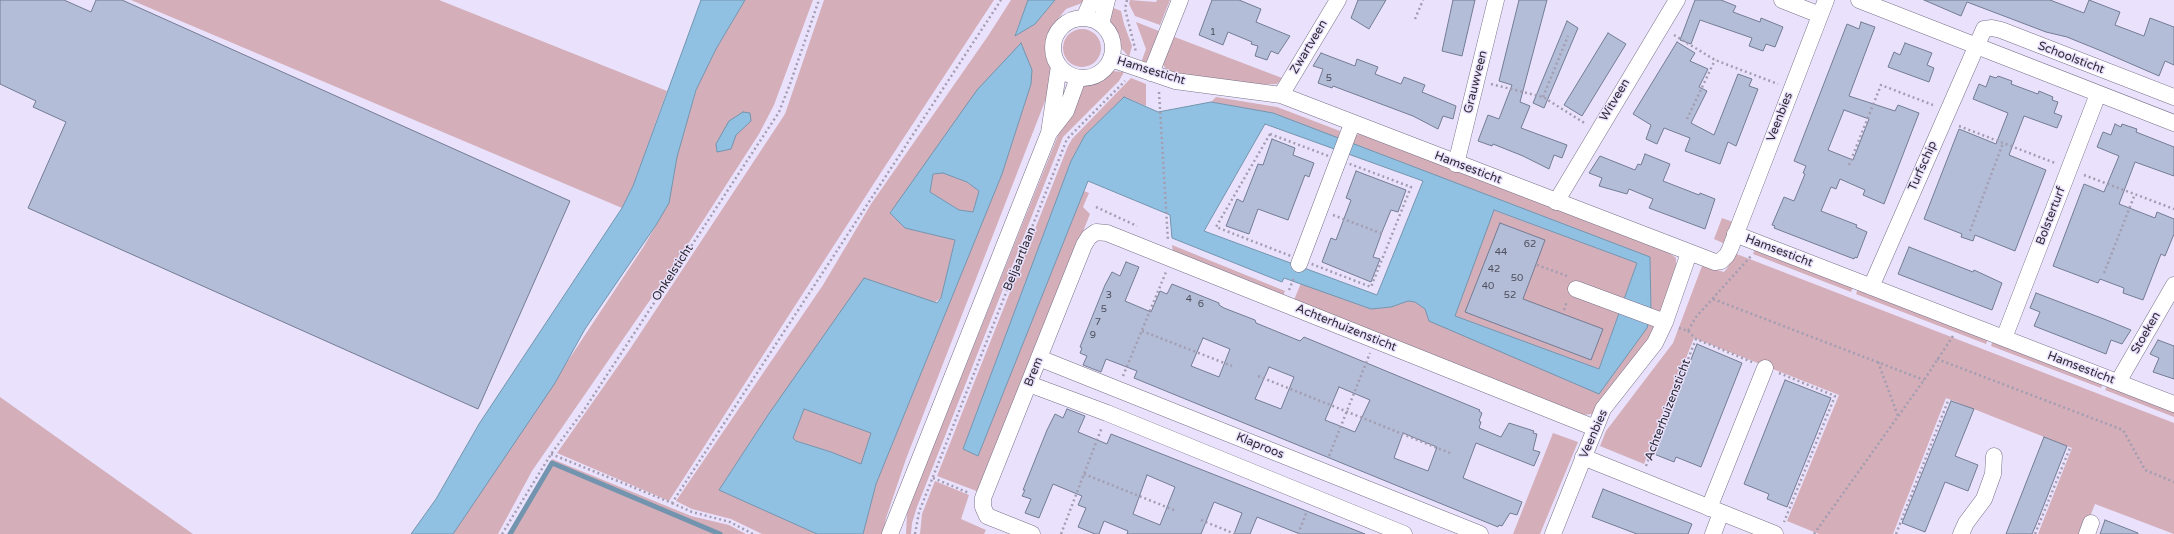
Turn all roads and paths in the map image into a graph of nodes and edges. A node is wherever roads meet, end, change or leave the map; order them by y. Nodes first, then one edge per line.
1 (819, 0) edge
2 (1001, 0) edge
3 (1092, 0) edge
4 (1107, 0) edge
5 (1127, 0) edge
6 (1180, 0) edge
7 (1338, 0) edge
8 (1422, 0) edge
9 (1496, 0) edge
10 (1677, 0) edge
11 (1782, 0) edge
12 (1859, 0) edge
13 (1823, 7) edge
14 (1084, 18) junction
15 (1415, 19) dead end
16 (1101, 24) junction
17 (1660, 26) junction
18 (1568, 36) dead end
19 (1976, 45) junction
20 (1111, 58) junction
21 (1715, 60) junction
22 (1059, 66) junction
23 (1130, 66) junction
24 (1151, 73) junction
25 (1078, 78) junction
26 (1476, 80) junction
27 (1791, 89) junction
28 (2098, 94) junction
29 (1281, 95) junction
30 (1543, 97) junction
31 (2174, 97) edge
32 (1159, 105) dead end
33 (1947, 111) junction
34 (1687, 119) dead end
35 (2174, 123) edge
36 (1350, 129) junction
37 (1597, 131) junction
38 (1050, 133) junction
39 (2003, 144) dead end
40 (1456, 164) junction
41 (1849, 165) dead end
42 (2135, 194) dead end
43 (1556, 202) junction
44 (1096, 207) dead end
45 (1320, 210) junction
46 (1139, 227) dead end
47 (1970, 231) dead end
48 (1096, 232) joint
49 (1383, 234) dead end
50 (1735, 234) junction
51 (1161, 237) dead end
52 (1756, 242) junction
53 (1689, 253) junction
54 (1171, 258) junction
55 (1299, 264) dead end
56 (2104, 273) dead end
57 (2174, 285) edge
58 (1871, 287) junction
59 (1576, 288) dead end
60 (1713, 298) junction
61 (1659, 320) junction
62 (1142, 331) junction
63 (1688, 331) junction
64 (1954, 335) dead end
65 (2004, 338) junction
66 (1376, 340) junction
67 (1938, 357) junction
68 (1039, 358) junction
69 (1878, 362) junction
70 (1232, 366) dead end
71 (1765, 368) dead end
72 (1258, 376) dead end
73 (1924, 380) junction
74 (2118, 382) junction
75 (1029, 384) junction
76 (1118, 389) junction
77 (1835, 396) dead end
78 (1948, 401) dead end
79 (2174, 404) edge
80 (1347, 412) junction
81 (1107, 413) junction
82 (1898, 416) junction
83 (1595, 428) junction
84 (2070, 448) dead end
85 (1450, 453) dead end
86 (551, 454) junction
87 (1994, 456) dead end
88 (1584, 457) junction
89 (1323, 471) junction
90 (1084, 474) junction
91 (933, 478) junction
92 (1641, 480) junction
93 (2174, 482) edge
94 (1313, 497) junction
95 (983, 498) junction
96 (672, 503) junction
97 (1174, 510) dead end
98 (1715, 510) junction
99 (898, 516) junction
100 (1201, 520) dead end
101 (1779, 530) edge
102 (502, 534) edge
103 (753, 534) edge
104 (890, 534) edge
105 (900, 534) edge
106 (915, 534) edge
107 (1032, 534) edge
108 (1061, 534) edge
109 (1235, 534) edge
110 (1298, 534) edge
111 (1404, 534) edge
112 (1480, 534) edge
113 (1553, 534) edge
114 (1713, 534) edge
115 (1814, 534) edge
116 (1896, 534) edge
117 (1961, 534) edge
118 (2035, 534) edge

1 - 86 path, Onkelsticht
2 - 96 path
3 - 14 street
4 - 16 street
5 - 23 path, Beljaartlaan
6 - 24 street
7 - 29 street, Zwartveen
8 - 15 path
9 - 26 street, Grauwveen
10 - 17 street, Witveen
11 - 13 street
12 - 19 street, Schoolsticht
13 - 27 street, Veenbies
14 - 16 street
14 - 22 street
16 - 20 street
17 - 21 path
17 - 37 street, Witveen
18 - 30 path
19 - 28 street, Schoolsticht
19 - 31 street, Schoolsticht
19 - 33 street, Turfschip
20 - 23 street, Hamsesticht
20 - 25 street
21 - 27 path
21 - 34 path
22 - 25 street
22 - 38 street, Beljaartlaan
23 - 24 street, Hamsesticht
23 - 91 path, Beljaartlaan
24 - 29 street, Hamsesticht
25 - 38 street, Beljaartlaan
26 - 30 path
26 - 40 street, Grauwveen
27 - 50 street, Veenbies
28 - 35 street, Schoolsticht
28 - 65 street, Bolsterturf
29 - 36 street, Hamsesticht
30 - 37 path
32 - 51 path
33 - 41 path
33 - 58 street, Turfschip
36 - 40 street, Hamsesticht
36 - 45 street
37 - 43 street, Witveen
38 - 99 street, Beljaartlaan
39 - 47 path
40 - 43 street, Hamsesticht
42 - 56 path
43 - 53 street, Hamsesticht
44 - 46 path
45 - 49 path
45 - 55 street
48 - 54 street, Achterhuizensticht
48 - 68 street, Brem
50 - 52 street, Hamsesticht
50 - 53 street, Hamsesticht
52 - 58 street, Hamsesticht
52 - 60 path
53 - 61 street, Veenbies
54 - 62 path
54 - 66 street, Achterhuizensticht
57 - 74 street, Stoeken
58 - 65 street, Hamsesticht
59 - 61 street
60 - 63 path
60 - 69 path
61 - 63 path
61 - 83 street, Veenbies
62 - 70 path
62 - 76 path
63 - 92 path, Achterhuizensticht
64 - 67 path
65 - 74 street, Hamsesticht
66 - 80 path
66 - 83 street, Achterhuizensticht
67 - 73 path
67 - 93 path
68 - 75 street, Brem
68 - 76 street, Klaproos
69 - 73 path
69 - 82 path
71 - 98 street
72 - 80 path
73 - 82 path
74 - 79 street, Hamsesticht
75 - 81 street
75 - 95 street, Brem
76 - 89 street, Klaproos
77 - 101 path
78 - 116 path
80 - 85 path
80 - 89 path
81 - 90 path
81 - 94 street
82 - 115 path
83 - 88 street, Veenbies
84 - 118 path
86 - 96 path
86 - 102 path, Onkelsticht
87 - 117 street
88 - 92 street
88 - 113 street, Veenbies
89 - 112 street, Klaproos
90 - 97 path
90 - 108 path
91 - 95 path
91 - 106 path, Beljaartlaan
92 - 98 street
94 - 110 path
94 - 111 street
95 - 107 street
96 - 103 path
98 - 101 street
98 - 114 street
99 - 104 street, Beljaartlaan
99 - 105 street, Beljaartlaan
100 - 109 path

